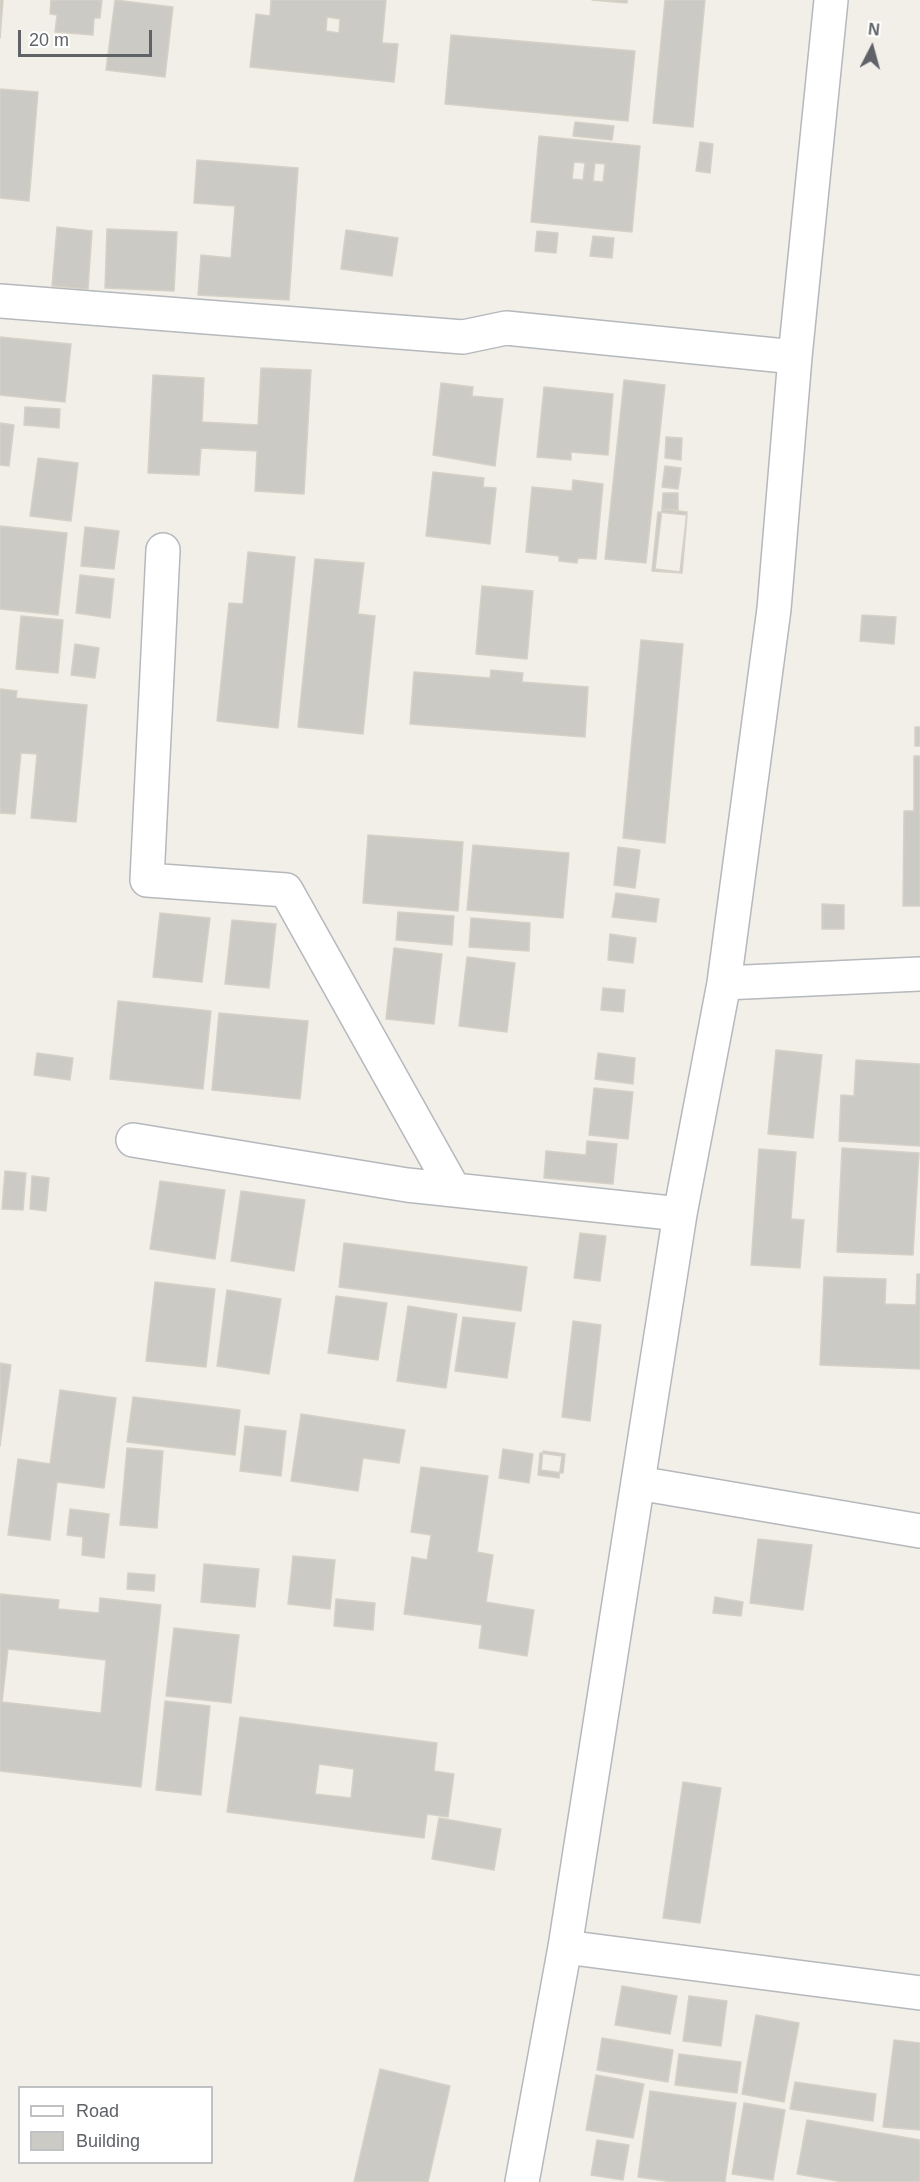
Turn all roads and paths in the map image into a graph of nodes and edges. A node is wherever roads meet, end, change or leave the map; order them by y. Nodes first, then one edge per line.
1 (831, 0) edge
2 (0, 302) edge
3 (795, 357) junction
4 (163, 550) dead end
5 (920, 974) edge
6 (724, 983) junction
7 (133, 1140) dead end
8 (454, 1190) junction
9 (680, 1214) junction
10 (638, 1483) junction
11 (920, 1531) edge
12 (564, 1947) junction
13 (920, 1993) edge
14 (522, 2182) edge

1 - 3 street
2 - 3 street
3 - 6 street
4 - 8 street
5 - 6 street
6 - 9 street
7 - 8 street
8 - 9 street
9 - 10 street
10 - 11 street
10 - 12 street
12 - 13 street
12 - 14 street

